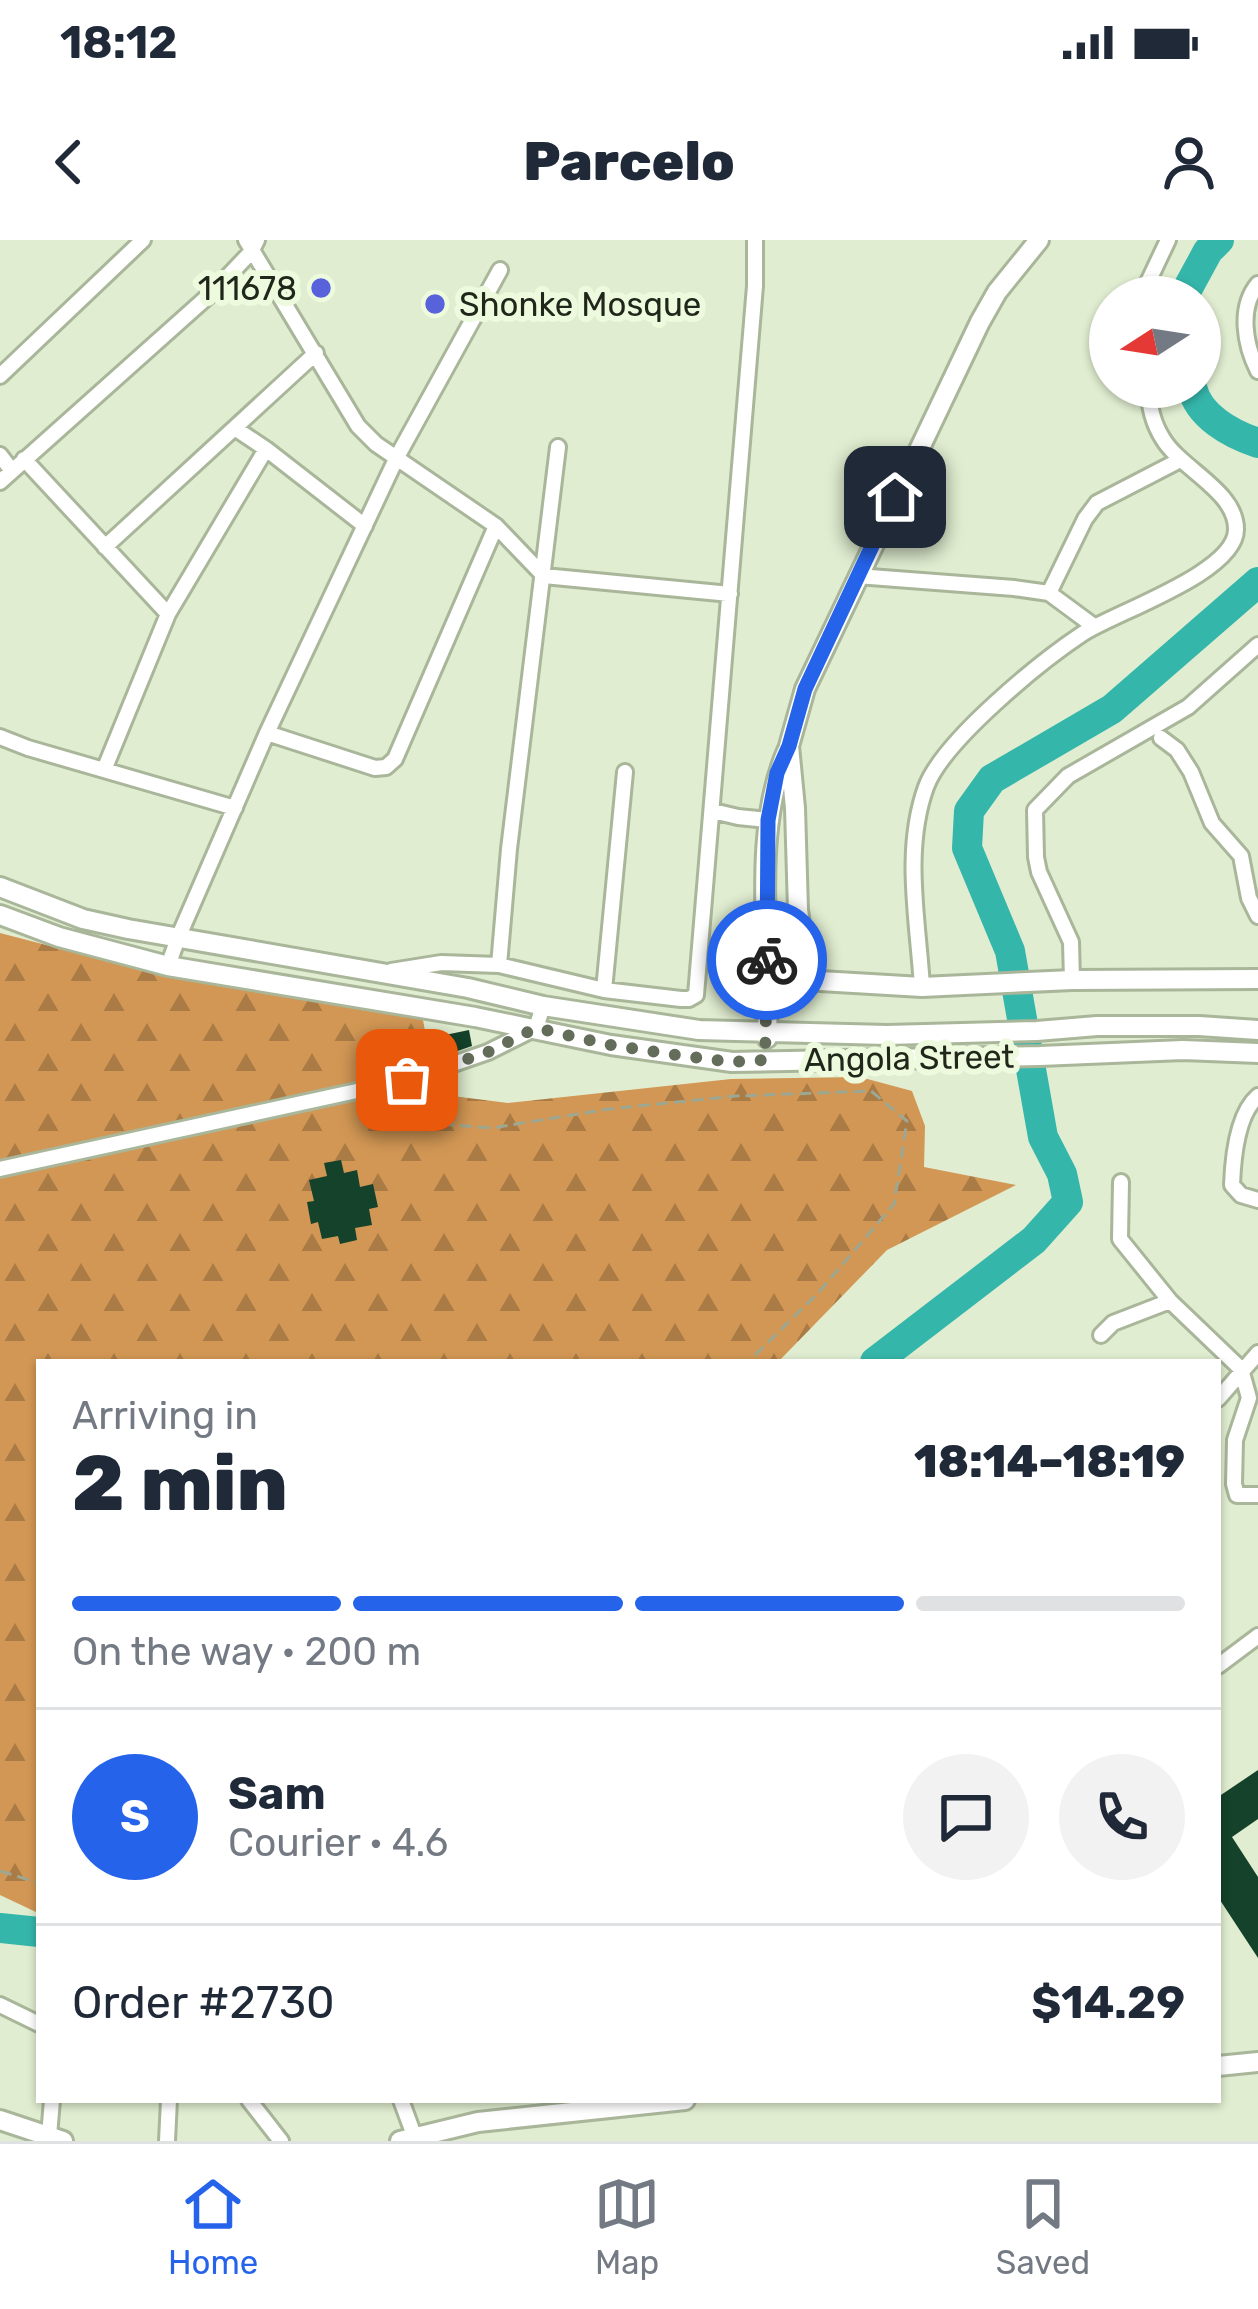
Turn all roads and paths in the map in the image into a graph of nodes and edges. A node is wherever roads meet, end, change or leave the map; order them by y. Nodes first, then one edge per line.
1 (142, 240) edge
2 (755, 240) edge
3 (1039, 240) edge
4 (1168, 240) edge
5 (251, 244) edge
6 (500, 270) dead end
7 (1151, 276) edge
8 (1258, 284) edge
9 (316, 353) junction
10 (1258, 371) edge
11 (0, 376) edge
12 (1151, 408) edge
13 (236, 429) junction
14 (558, 447) dead end
15 (266, 449) junction
16 (0, 455) edge
17 (398, 457) junction
18 (24, 459) junction
19 (1180, 460) junction
20 (6, 477) edge
21 (365, 526) junction
22 (496, 526) junction
23 (105, 548) junction
24 (544, 576) junction
25 (857, 576) junction
26 (1049, 593) junction
27 (730, 594) junction
28 (168, 614) junction
29 (1090, 624) dead end
30 (1258, 646) edge
31 (267, 733) junction
32 (0, 737) edge
33 (1161, 738) dead end
34 (789, 746) junction
35 (104, 770) junction
36 (625, 772) dead end
37 (235, 808) junction
38 (712, 811) junction
39 (768, 820) junction
40 (0, 887) edge
41 (0, 915) edge
42 (1258, 916) edge
43 (178, 938) junction
44 (499, 965) junction
45 (168, 966) junction
46 (381, 973) junction
47 (1258, 979) edge
48 (1072, 980) junction
49 (922, 986) junction
50 (604, 990) junction
51 (543, 1006) junction
52 (536, 1028) junction
53 (1258, 1030) edge
54 (767, 1031) junction
55 (1258, 1053) edge
56 (765, 1060) junction
57 (1258, 1096) edge
58 (388, 1120) dead end
59 (0, 1168) edge
60 (1121, 1182) dead end
61 (1258, 1200) edge
62 (1169, 1301) junction
63 (1101, 1336) dead end
64 (1258, 1353) edge
65 (751, 1359) edge
66 (1241, 1370) junction
67 (1221, 1396) edge
68 (1258, 1495) edge
69 (1258, 1636) edge
70 (1221, 1664) edge
71 (0, 1871) edge
72 (36, 1882) edge
73 (0, 2005) edge
74 (36, 2023) edge
75 (1258, 2062) edge
76 (1221, 2066) edge
77 (52, 2103) edge
78 (169, 2103) edge
79 (251, 2103) edge
80 (401, 2103) edge
81 (657, 2103) edge
82 (0, 2120) edge
83 (452, 2134) edge
84 (56, 2139) edge
85 (407, 2139) edge
86 (167, 2141) edge
87 (281, 2141) edge

1 - 11 street
2 - 27 street
3 - 25 main road
4 - 7 street
5 - 9 street
5 - 18 street
6 - 17 street
8 - 10 street
9 - 13 street
9 - 17 street
12 - 19 street
13 - 15 street
13 - 23 street
14 - 24 street
15 - 21 street
15 - 28 street
16 - 20 street
17 - 21 street
17 - 22 street
18 - 20 street
18 - 23 street
19 - 26 street
19 - 49 street
21 - 31 street
22 - 24 street
22 - 31 street
23 - 28 street
24 - 27 street
24 - 44 street
25 - 26 street
25 - 34 main road
26 - 29 street
27 - 38 street
28 - 35 street
30 - 48 street
31 - 37 street
32 - 35 street
33 - 42 street
34 - 39 main road
34 - 49 main road
35 - 37 street
36 - 50 street
37 - 43 street
38 - 39 street
38 - 50 street
39 - 54 main road
40 - 43 main road
41 - 45 main road, Angola Street
43 - 45 street
43 - 46 main road
44 - 46 street
44 - 50 street
45 - 52 main road, Angola Street
46 - 51 main road
47 - 48 main road
48 - 49 main road
51 - 52 street
51 - 54 main road
52 - 56 main road, Angola Street
52 - 59 street
53 - 54 main road
54 - 56 main road
55 - 56 main road, Angola Street
57 - 61 street
58 - 65 path
60 - 62 street
62 - 63 street
62 - 66 street
64 - 66 street
66 - 67 street
66 - 68 street
69 - 70 street
71 - 72 path
73 - 74 street
75 - 76 main road
77 - 84 street
78 - 86 street
79 - 87 street
80 - 85 street
81 - 83 main road
82 - 84 main road
83 - 85 main road

